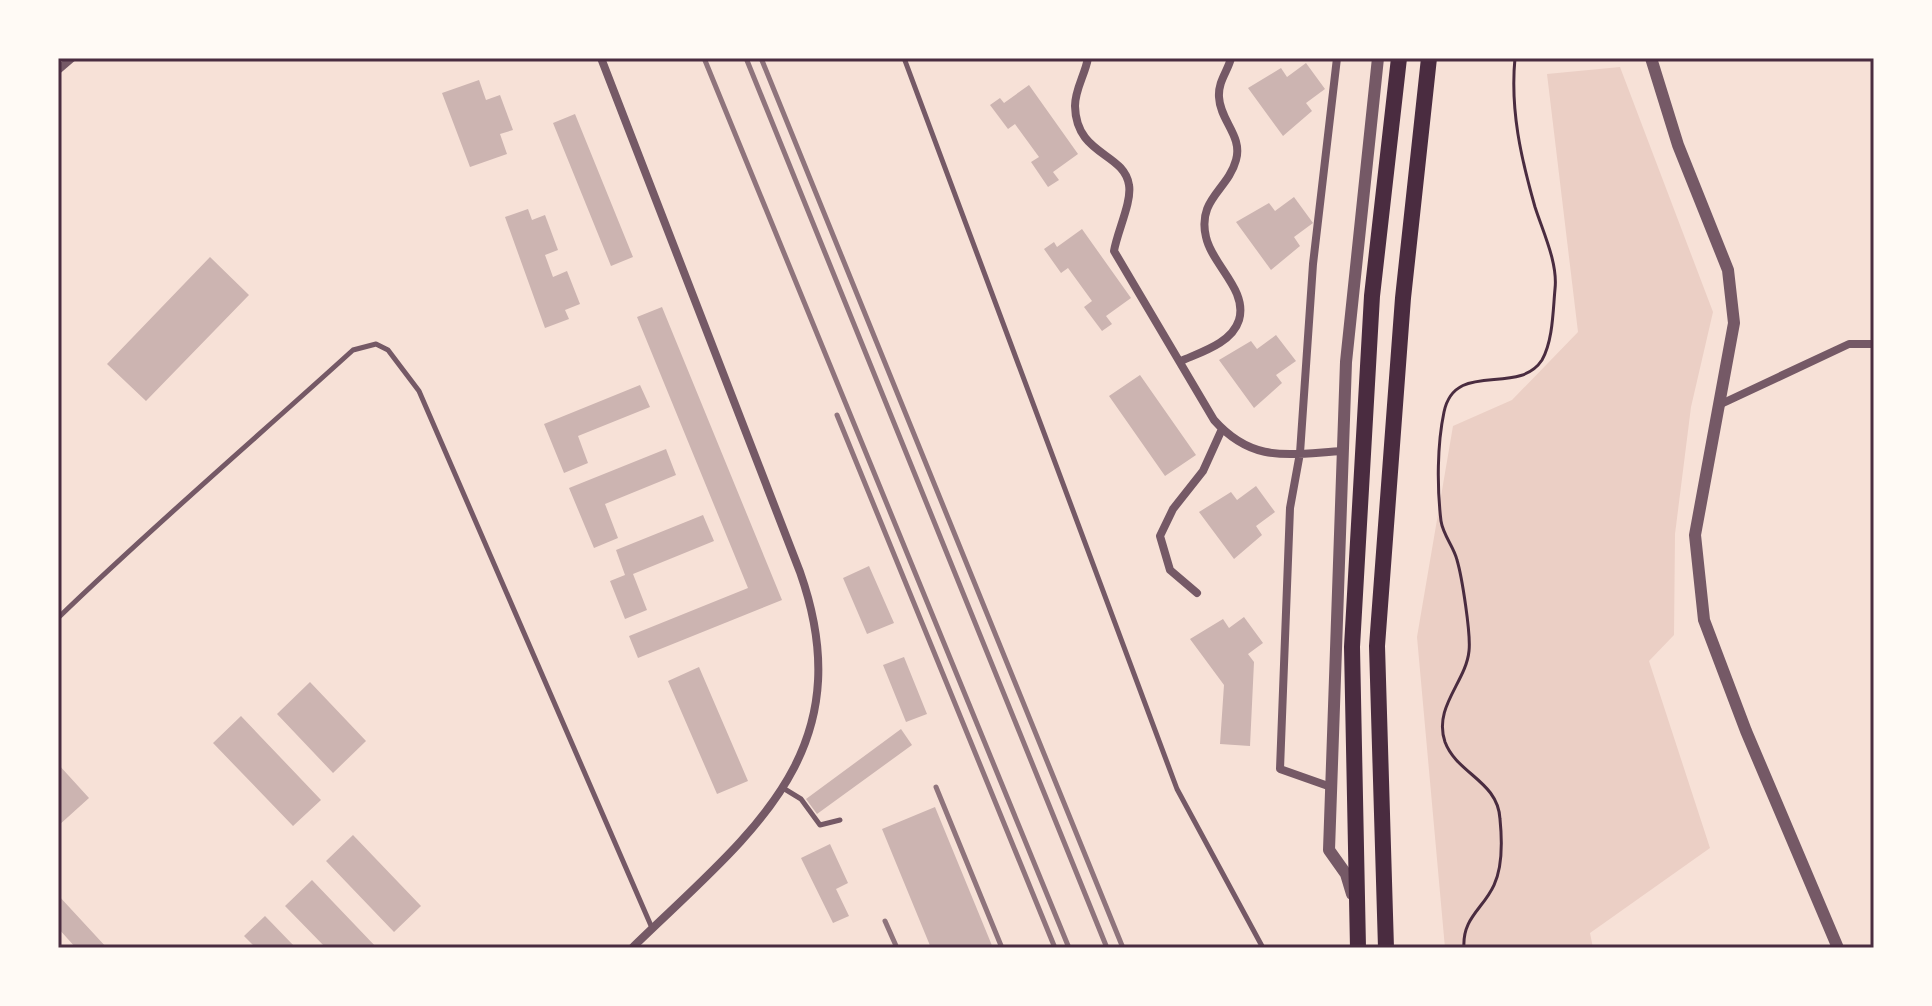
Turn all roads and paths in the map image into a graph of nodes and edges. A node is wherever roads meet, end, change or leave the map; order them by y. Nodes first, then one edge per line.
1 (72, 58) edge
2 (601, 58) edge
3 (904, 58) edge
4 (1088, 58) edge
5 (1231, 58) edge
6 (1337, 58) edge
7 (1378, 58) edge
8 (1399, 58) edge
9 (1429, 58) edge
10 (1515, 58) edge
11 (1651, 58) edge
12 (58, 70) edge
13 (1874, 344) edge
14 (1181, 361) junction
15 (1721, 404) junction
16 (1222, 429) junction
17 (1343, 451) junction
18 (1300, 453) junction
19 (1197, 593) dead end
20 (58, 618) edge
21 (1331, 787) junction
22 (783, 788) junction
23 (840, 820) dead end
24 (652, 928) junction
25 (632, 948) edge
26 (1263, 948) edge
27 (1361, 948) edge
28 (1386, 948) edge
29 (1464, 948) edge
30 (1838, 948) edge

1 - 12 street
2 - 22 street
3 - 26 lane
4 - 14 street
5 - 14 street
6 - 18 street
7 - 17 street
8 - 27 highway
9 - 28 highway
10 - 29 path
11 - 15 street
13 - 15 street
14 - 16 street
15 - 30 street
16 - 18 street
16 - 19 street
17 - 18 street
17 - 21 street
18 - 21 street
20 - 24 lane
21 - 27 street
22 - 23 lane
22 - 24 street
24 - 25 street

